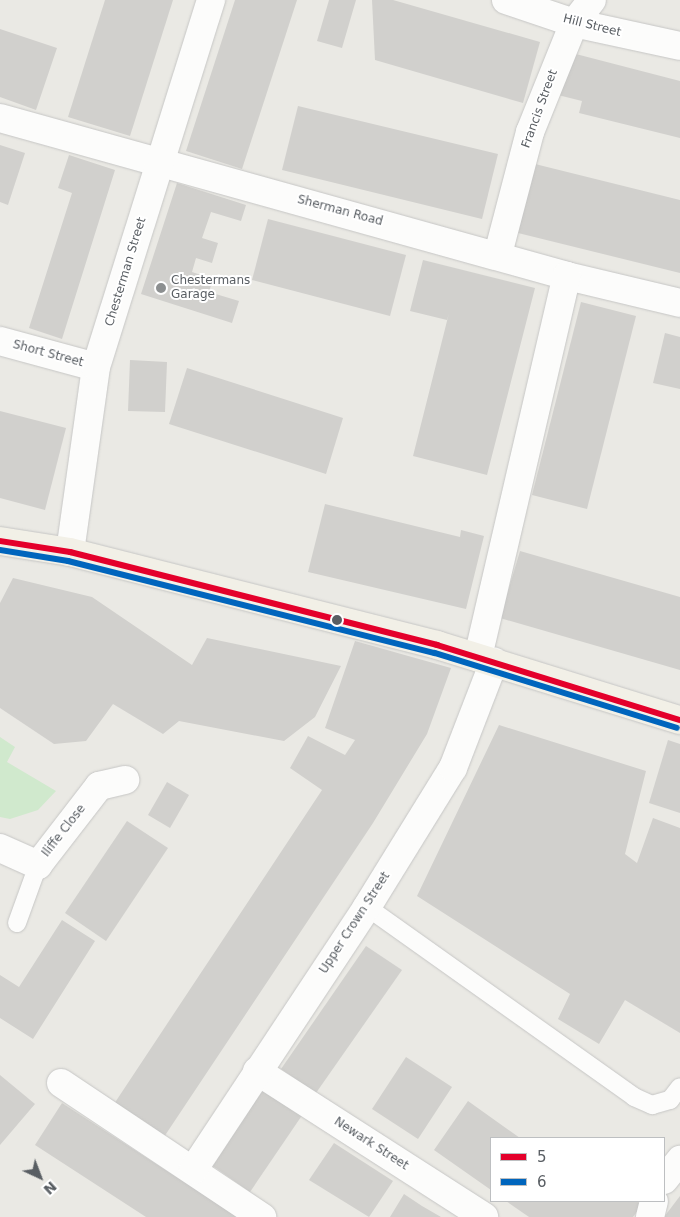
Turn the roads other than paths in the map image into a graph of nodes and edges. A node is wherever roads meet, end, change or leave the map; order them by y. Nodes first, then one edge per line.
1 (211, 0) edge
2 (506, 0) edge
3 (592, 0) edge
4 (574, 23) junction
5 (680, 46) edge
6 (0, 118) edge
7 (160, 162) junction
8 (498, 254) junction
9 (567, 276) junction
10 (680, 303) edge
11 (0, 341) edge
12 (96, 367) junction
13 (0, 541) edge
14 (70, 552) junction
15 (486, 660) junction
16 (680, 720) edge
17 (125, 780) dead end
18 (0, 848) edge
19 (38, 865) junction
20 (367, 907) junction
21 (17, 923) dead end
22 (257, 1071) junction
23 (61, 1083) dead end
24 (680, 1087) edge
25 (680, 1160) edge
26 (192, 1170) junction
27 (665, 1179) edge
28 (654, 1202) edge
29 (262, 1217) edge
30 (484, 1217) edge
31 (650, 1217) edge

1 - 7 street, Chesterman Street
2 - 4 street, Hill Street
3 - 4 street, Francis Street
4 - 5 street, Hill Street
4 - 8 street, Francis Street
6 - 7 street, Sherman Road
7 - 8 street, Sherman Road
7 - 12 street, Chesterman Street
8 - 9 street, Sherman Road
9 - 10 street, Sherman Road
9 - 15 street, Upper Crown Street
11 - 12 street, Short Street
12 - 14 street, Chesterman Street
13 - 14 main road
14 - 15 main road
15 - 16 main road
15 - 20 street, Upper Crown Street
17 - 19 street, Iliffe Close
18 - 19 street, Iliffe Close
19 - 21 lane
20 - 22 street, Upper Crown Street
20 - 24 lane
22 - 26 street, Upper Crown Street
22 - 30 street, Newark Street
23 - 26 street
25 - 27 street
26 - 29 street
28 - 31 street

